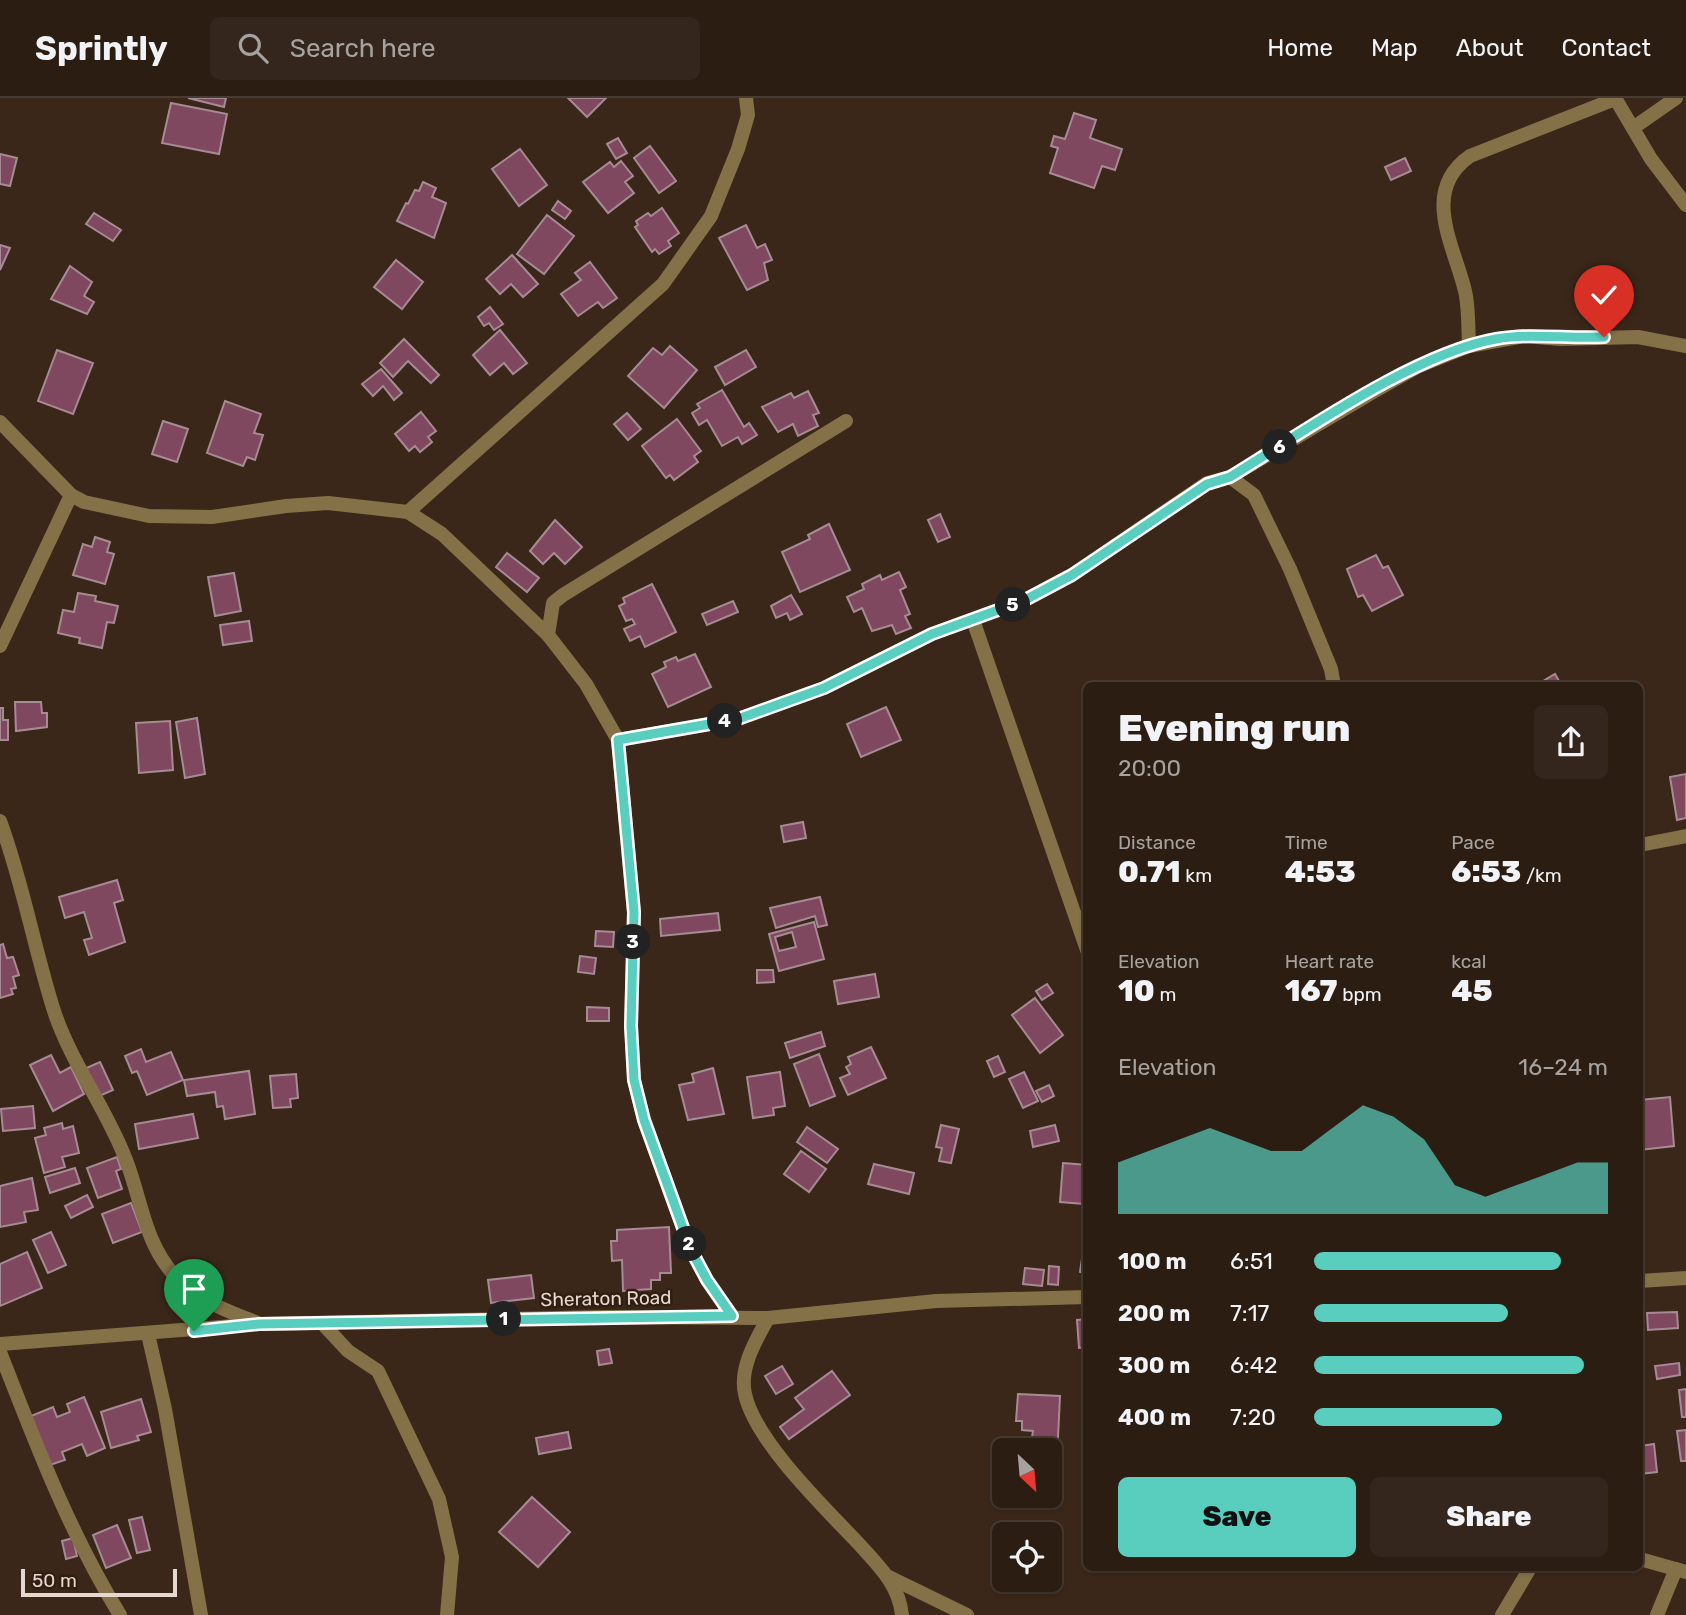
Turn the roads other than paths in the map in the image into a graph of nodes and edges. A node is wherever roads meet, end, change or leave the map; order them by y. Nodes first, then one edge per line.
1 (746, 98) edge
2 (1615, 98) edge
3 (1676, 98) edge
4 (1633, 128) junction
5 (1686, 205) edge
6 (1469, 346) junction
7 (1686, 346) edge
8 (846, 421) dead end
9 (0, 422) edge
10 (1230, 477) junction
11 (71, 495) junction
12 (408, 512) junction
13 (973, 620) junction
14 (548, 635) junction
15 (0, 646) edge
16 (1333, 682) edge
17 (618, 740) junction
18 (0, 821) edge
19 (1686, 836) edge
20 (1643, 844) edge
21 (1083, 938) edge
22 (1686, 1278) edge
23 (1643, 1281) edge
24 (1083, 1297) edge
25 (732, 1316) junction
26 (768, 1318) junction
27 (322, 1323) junction
28 (259, 1324) junction
29 (148, 1334) junction
30 (0, 1345) edge
31 (0, 1352) edge
32 (1643, 1560) edge
33 (1528, 1571) edge
34 (1681, 1571) edge
35 (889, 1577) junction
36 (120, 1615) edge
37 (201, 1615) edge
38 (447, 1615) edge
39 (902, 1615) edge
40 (967, 1615) edge
41 (1502, 1615) edge
42 (1657, 1615) edge

1 - 12 street
2 - 4 street
2 - 6 street
3 - 4 street
4 - 5 street
6 - 7 street
6 - 10 street
8 - 14 street
9 - 11 street
10 - 13 street
10 - 16 street
11 - 12 street
11 - 15 street
12 - 14 street
13 - 17 street
13 - 21 street
14 - 17 street
17 - 25 street
18 - 28 street
19 - 20 street
22 - 23 street
24 - 26 street, Sheraton Road
25 - 26 street, Sheraton Road
25 - 27 street, Sheraton Road
26 - 35 street
27 - 28 street, Sheraton Road
27 - 38 street
28 - 29 street, Sheraton Road
29 - 30 street, Sheraton Road
29 - 37 street
31 - 36 street
32 - 34 street
33 - 41 street
34 - 42 street
35 - 39 street
35 - 40 street

